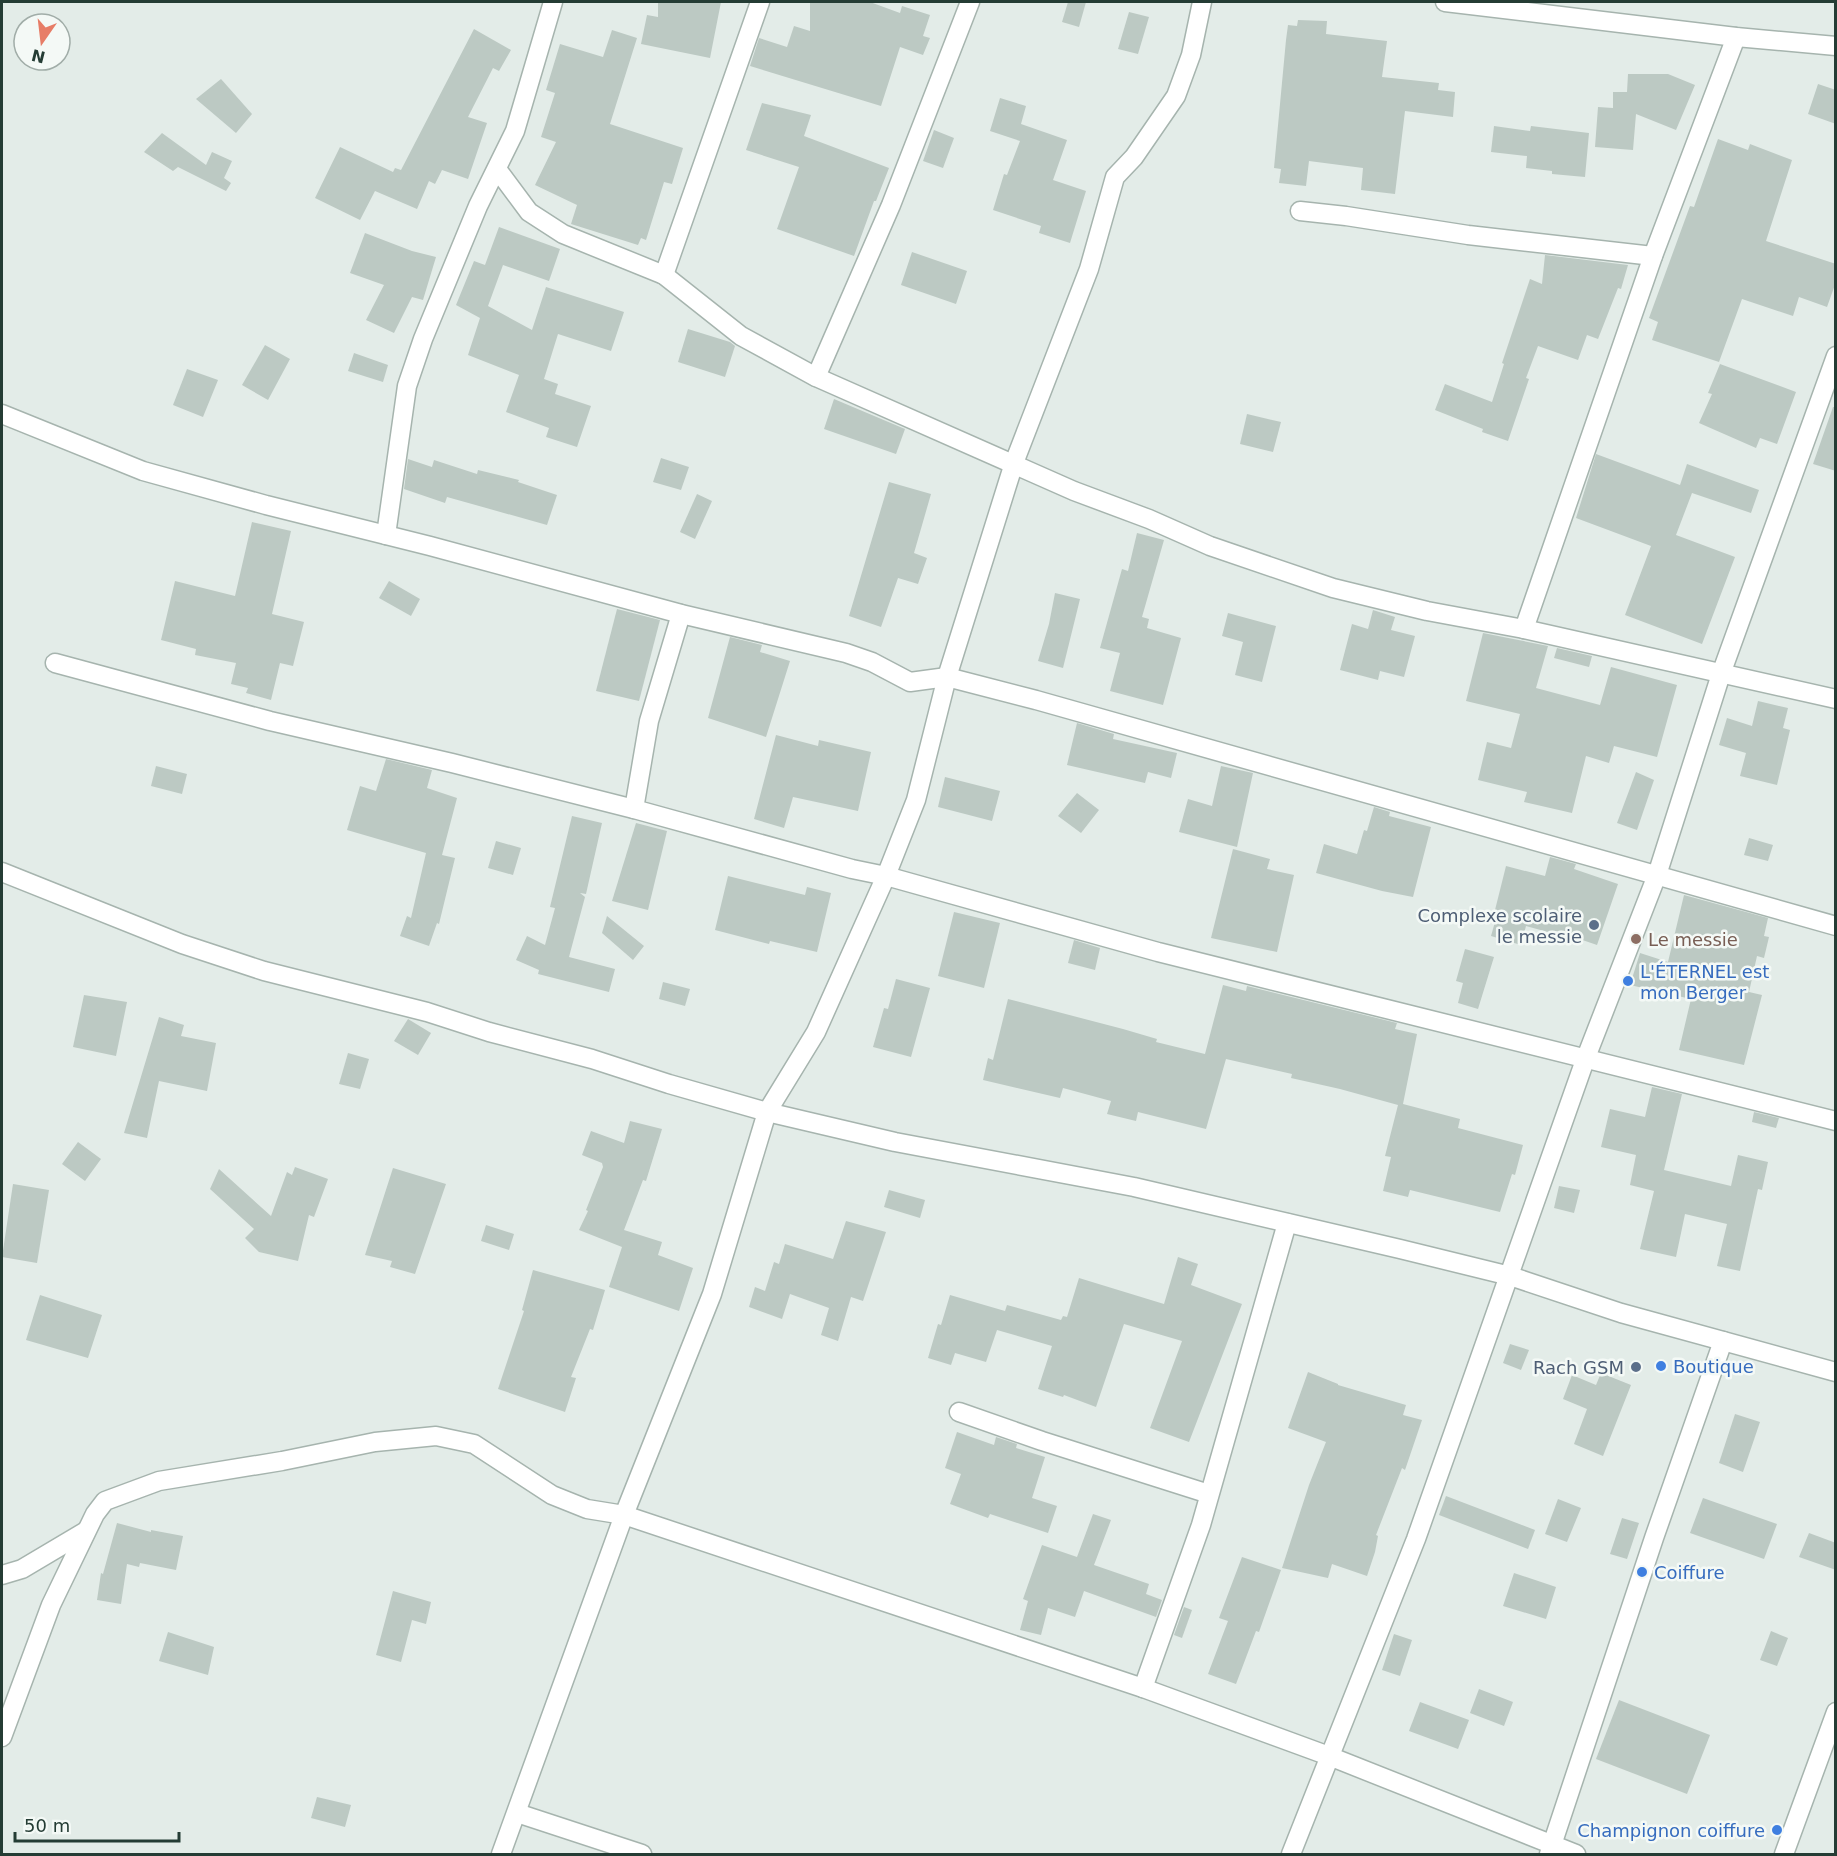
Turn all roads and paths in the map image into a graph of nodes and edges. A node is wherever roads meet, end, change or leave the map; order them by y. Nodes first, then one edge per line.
1 (553, 2) edge
2 (760, 2) edge
3 (970, 2) edge
4 (1202, 2) edge
5 (1445, 2) edge
6 (1736, 37) junction
7 (1836, 46) edge
8 (497, 169) junction
9 (1300, 211) dead end
10 (1653, 256) junction
11 (664, 275) junction
12 (1836, 356) edge
13 (816, 376) junction
14 (2, 414) edge
15 (1014, 463) junction
16 (386, 535) junction
17 (681, 614) junction
18 (1524, 629) junction
19 (55, 663) dead end
20 (1721, 674) junction
21 (947, 677) junction
22 (1836, 699) edge
23 (634, 809) junction
24 (2, 872) edge
25 (1657, 875) junction
26 (886, 876) junction
27 (1836, 926) edge
28 (1585, 1060) junction
29 (767, 1112) junction
30 (1836, 1121) edge
31 (1287, 1224) junction
32 (1510, 1276) junction
33 (1723, 1341) junction
34 (1836, 1372) edge
35 (959, 1412) dead end
36 (1209, 1494) junction
37 (624, 1515) junction
38 (86, 1531) junction
39 (2, 1575) edge
40 (1143, 1688) junction
41 (1836, 1712) edge
42 (2, 1737) edge
43 (1329, 1756) junction
44 (517, 1813) junction
45 (1551, 1850) edge
46 (501, 1854) edge
47 (642, 1854) edge
48 (1291, 1854) edge
49 (1576, 1854) edge
50 (1784, 1854) edge

1 - 8 street
2 - 11 street
3 - 13 street
4 - 15 street
5 - 6 street
6 - 7 street
6 - 10 street
8 - 11 street
8 - 16 street
9 - 10 street
10 - 18 street
11 - 13 street
12 - 20 street
13 - 15 street
14 - 16 street
15 - 18 street
15 - 21 street
16 - 17 street
17 - 21 street
17 - 23 street
18 - 20 street
19 - 23 street
20 - 22 street
20 - 25 street
21 - 25 street
21 - 26 street
23 - 26 street
24 - 29 street
25 - 27 street
25 - 28 street
26 - 28 street
26 - 29 street
28 - 30 street
28 - 32 street
29 - 31 street
29 - 37 street
31 - 32 street
31 - 36 street
32 - 33 street
32 - 43 street
33 - 34 street
33 - 45 street
35 - 36 street
36 - 40 street
37 - 38 street
37 - 40 street
37 - 44 street
38 - 39 street
38 - 42 street
40 - 43 street
41 - 50 street
43 - 45 street
43 - 48 street
44 - 46 street
44 - 47 street
45 - 49 street

